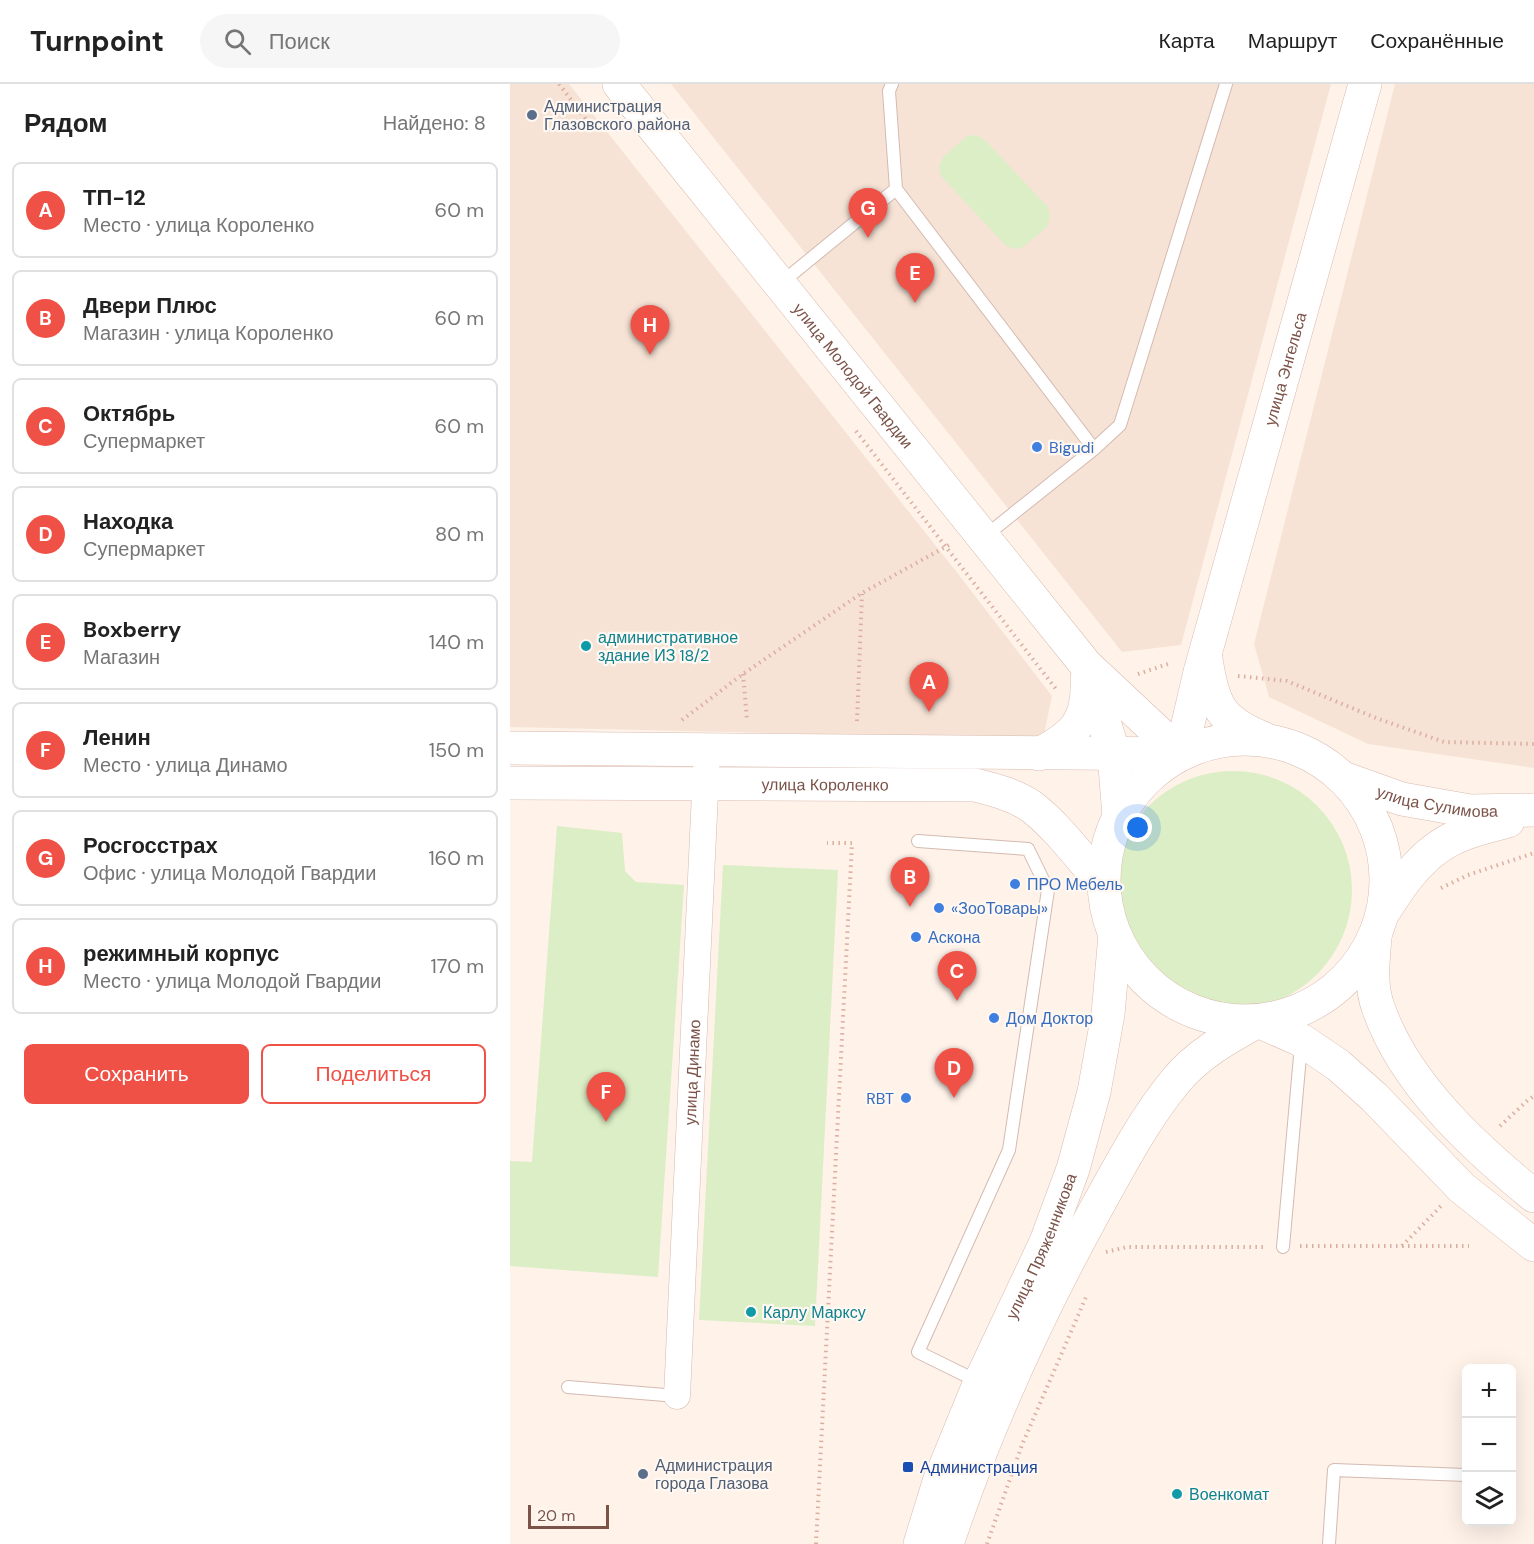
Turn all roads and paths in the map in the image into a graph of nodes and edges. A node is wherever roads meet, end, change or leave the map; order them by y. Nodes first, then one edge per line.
1 (559, 84) edge
2 (619, 84) edge
3 (891, 84) edge
4 (1227, 84) edge
5 (1365, 84) edge
6 (619, 130) dead end
7 (896, 189) junction
8 (780, 284) junction
9 (852, 427) dead end
10 (1094, 449) junction
11 (974, 526) junction
12 (947, 547) junction
13 (862, 593) junction
14 (1207, 664) junction
15 (1086, 665) junction
16 (743, 674) junction
17 (1060, 695) dead end
18 (747, 721) dead end
19 (678, 722) dead end
20 (857, 730) dead end
21 (1266, 740) junction
22 (1534, 744) edge
23 (510, 748) edge
24 (707, 749) junction
25 (1181, 753) junction
26 (1039, 754) junction
27 (1114, 754) junction
28 (1342, 778) junction
29 (510, 783) edge
30 (705, 784) junction
31 (1534, 810) edge
32 (1534, 814) edge
33 (1119, 816) junction
34 (918, 842) dead end
35 (827, 843) dead end
36 (1534, 853) edge
37 (1103, 883) junction
38 (1434, 893) dead end
39 (1379, 924) junction
40 (1114, 935) junction
41 (1258, 1021) junction
42 (1301, 1040) junction
43 (1534, 1096) edge
44 (1508, 1133) dead end
45 (1534, 1196) edge
46 (1445, 1201) dead end
47 (1534, 1245) edge
48 (1282, 1246) junction
49 (1402, 1246) junction
50 (1469, 1246) dead end
51 (1101, 1262) dead end
52 (1087, 1295) dead end
53 (568, 1387) dead end
54 (993, 1388) junction
55 (678, 1396) joint
56 (1462, 1475) edge
57 (816, 1544) edge
58 (920, 1544) edge
59 (947, 1544) edge
60 (987, 1544) edge
61 (1329, 1544) edge

1 - 6 path
2 - 8 main road, улица Молодой Гвардии
3 - 7 lane
4 - 10 lane
5 - 14 main road, улица Энгельса
7 - 8 lane
7 - 10 lane
8 - 11 main road, улица Молодой Гвардии
9 - 12 path
10 - 11 lane
11 - 12 path
11 - 15 main road, улица Молодой Гвардии
12 - 13 path
12 - 17 path
13 - 16 path
13 - 20 path
14 - 21 main road
14 - 22 path
14 - 25 main road, улица Энгельса
15 - 25 main road
15 - 26 main road
15 - 27 main road
16 - 18 path
16 - 19 path
21 - 25 main road
21 - 28 main road
23 - 24 main road, улица Короленко
24 - 26 main road, улица Короленко
24 - 30 street, улица Динамо
25 - 27 main road, улица Короленко
25 - 33 main road
26 - 27 main road, улица Короленко
27 - 33 main road
28 - 31 main road, улица Сулимова
28 - 39 main road
29 - 30 main road, улица Короленко
30 - 37 main road, улица Короленко
30 - 55 street, улица Динамо
32 - 39 main road, улица Сулимова
33 - 37 main road
34 - 54 lane
35 - 57 path
36 - 38 path
37 - 40 main road
39 - 41 main road, улица Сулимова
39 - 45 main road
40 - 41 main road
40 - 54 main road, улица Пряженникова
41 - 42 main road
41 - 54 main road, улица Пряженникова
42 - 47 main road
42 - 48 lane
43 - 44 path
46 - 49 path
48 - 49 path
48 - 51 path
49 - 50 path
52 - 60 path
53 - 55 lane
54 - 58 main road, улица Пряженникова
54 - 59 main road, улица Пряженникова
56 - 61 lane

